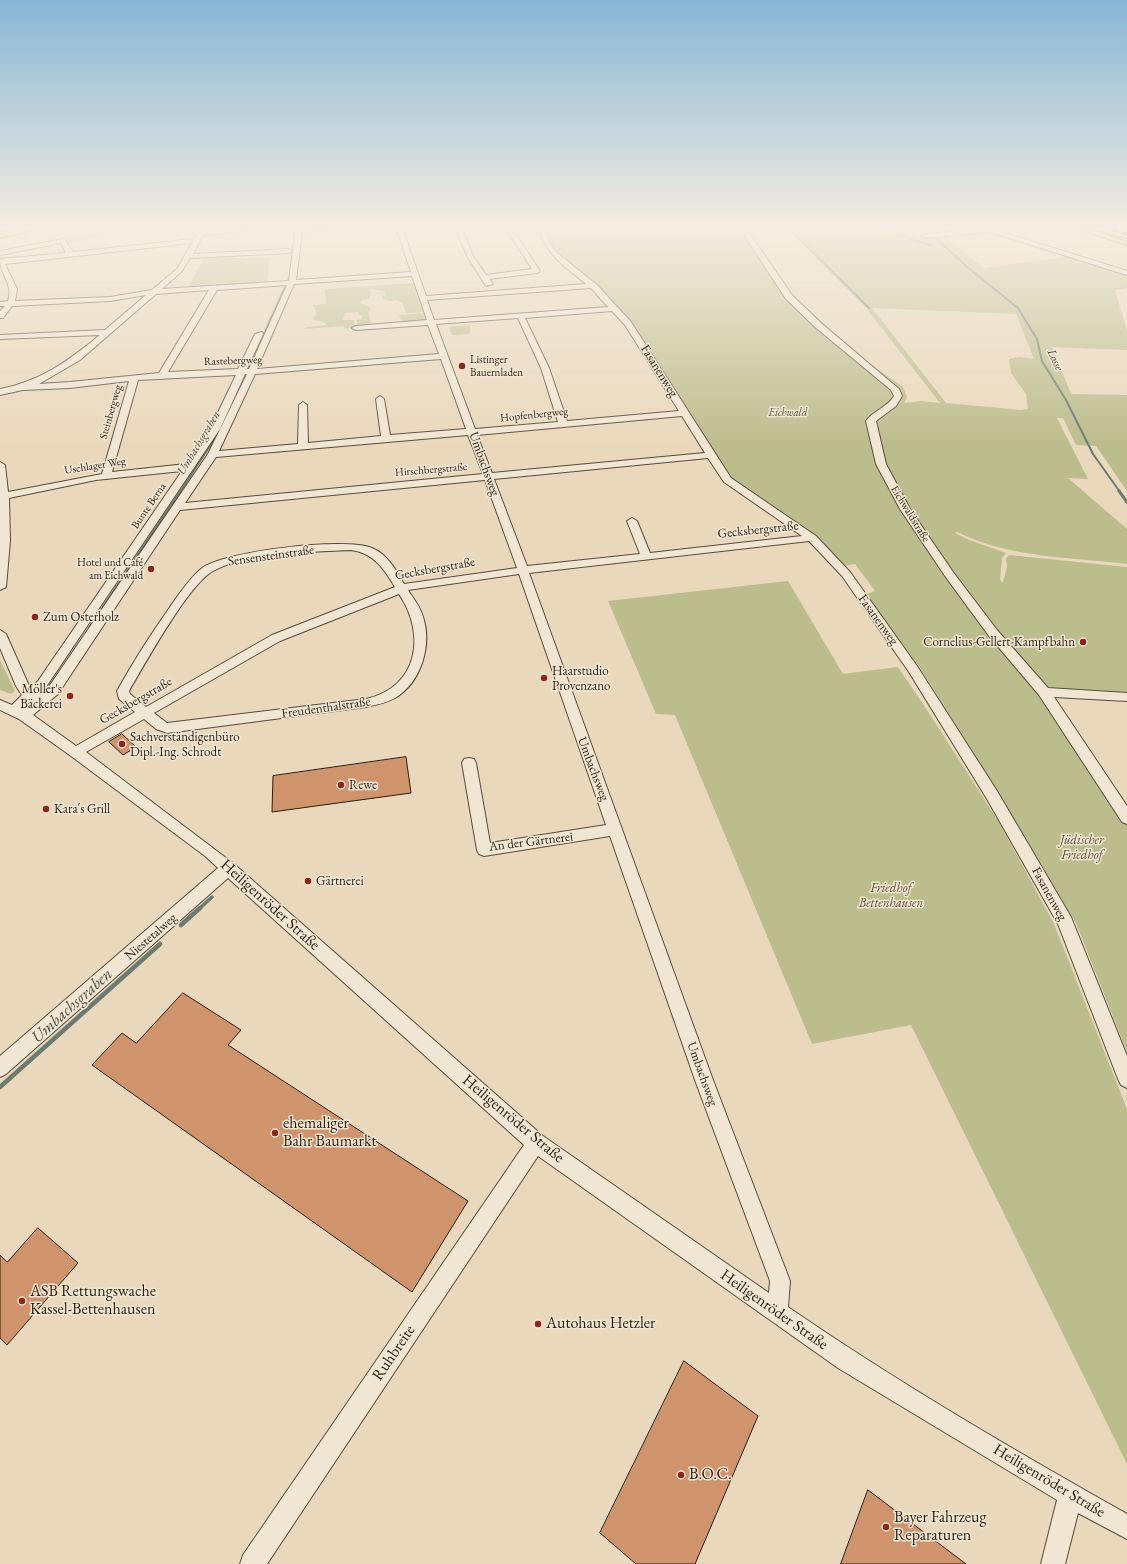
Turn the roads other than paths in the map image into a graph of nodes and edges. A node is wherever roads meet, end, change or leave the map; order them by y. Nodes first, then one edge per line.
1 (13, 300) edge
2 (90, 300) edge
3 (145, 300) edge
4 (207, 300) edge
5 (280, 300) edge
6 (424, 300) edge
7 (605, 300) edge
8 (792, 300) edge
9 (0, 304) edge
10 (10, 304) junction
11 (614, 309) junction
12 (0, 316) edge
13 (520, 316) junction
14 (431, 322) junction
15 (356, 328) dead end
16 (107, 332) junction
17 (0, 337) edge
18 (444, 356) junction
19 (248, 371) junction
20 (162, 375) junction
21 (134, 378) junction
22 (23, 387) junction
23 (0, 392) edge
24 (380, 399) dead end
25 (303, 405) dead end
26 (686, 413) junction
27 (563, 424) junction
28 (472, 432) junction
29 (386, 439) junction
30 (303, 446) junction
31 (213, 454) junction
32 (711, 455) junction
33 (0, 465) edge
34 (190, 467) junction
35 (106, 476) junction
36 (488, 477) junction
37 (4, 496) junction
38 (178, 507) junction
39 (632, 521) dead end
40 (812, 538) junction
41 (646, 556) junction
42 (523, 570) junction
43 (0, 587) edge
44 (401, 588) junction
45 (0, 635) edge
46 (1044, 692) junction
47 (1127, 697) edge
48 (36, 698) junction
49 (0, 705) edge
50 (144, 712) junction
51 (19, 714) junction
52 (76, 752) junction
53 (469, 763) dead end
54 (1127, 818) edge
55 (616, 828) junction
56 (229, 868) junction
57 (0, 1068) edge
58 (1127, 1079) edge
59 (536, 1143) junction
60 (776, 1312) junction
61 (1070, 1495) junction
62 (1127, 1527) edge
63 (252, 1564) edge
64 (1053, 1564) edge

1 - 10 street
2 - 10 street
3 - 16 street
4 - 20 street
5 - 19 street, Bunte Berna
6 - 14 street, Umbachsweg
7 - 11 street, Fasanenweg
8 - 46 street, Eichwaldstraße
9 - 10 street
10 - 12 street
11 - 13 street
11 - 26 street, Fasanenweg
13 - 14 street
13 - 27 street
14 - 15 street
14 - 18 street, Umbachsweg
16 - 17 street
16 - 22 street
18 - 19 street, Rastebergweg
18 - 28 street, Umbachsweg
19 - 20 street, Rastebergweg
19 - 31 street, Bunte Berna
19 - 34 street, Bunte Berna
20 - 21 street, Rastebergweg
21 - 22 street, Rastebergweg
21 - 35 street, Steinbergweg
22 - 23 street
24 - 29 street
25 - 30 street
26 - 27 street, Hopfenbergweg
26 - 32 street, Fasanenweg
27 - 28 street, Hopfenbergweg
28 - 29 street, Hopfenbergweg
28 - 36 street, Umbachsweg
29 - 30 street, Hopfenbergweg
30 - 31 street, Hopfenbergweg
31 - 38 street, Bunte Berna
32 - 36 street, Hirschbergstraße
32 - 40 street, Fasanenweg
33 - 37 street
34 - 35 street, Uschlager Weg
34 - 48 street, Bunte Berna
35 - 37 street, Uschlager Weg
36 - 38 street, Hirschbergstraße
36 - 42 street, Umbachsweg
37 - 43 street
38 - 48 street, Bunte Berna
39 - 41 street
40 - 41 street, Gecksbergstraße
40 - 58 street, Fasanenweg
41 - 42 street, Gecksbergstraße
42 - 44 street, Gecksbergstraße
42 - 55 street, Umbachsweg
44 - 50 street, Gecksbergstraße
44 - 50 street, Freudenthalstraße
44 - 50 street, Sensensteinstraße
45 - 48 street
46 - 47 street
46 - 54 street, Eichwaldstraße
48 - 51 street
49 - 51 street, Heiligenröder Straße
50 - 52 street, Gecksbergstraße
51 - 52 street, Heiligenröder Straße
52 - 56 street, Heiligenröder Straße
53 - 55 street, An der Gärtnerei
55 - 60 street, Umbachsweg
56 - 57 street, Niestetalweg
56 - 59 street, Heiligenröder Straße
59 - 60 street, Heiligenröder Straße
59 - 63 street, Ruhbreite
60 - 61 street, Heiligenröder Straße
61 - 62 street, Heiligenröder Straße
61 - 64 street

